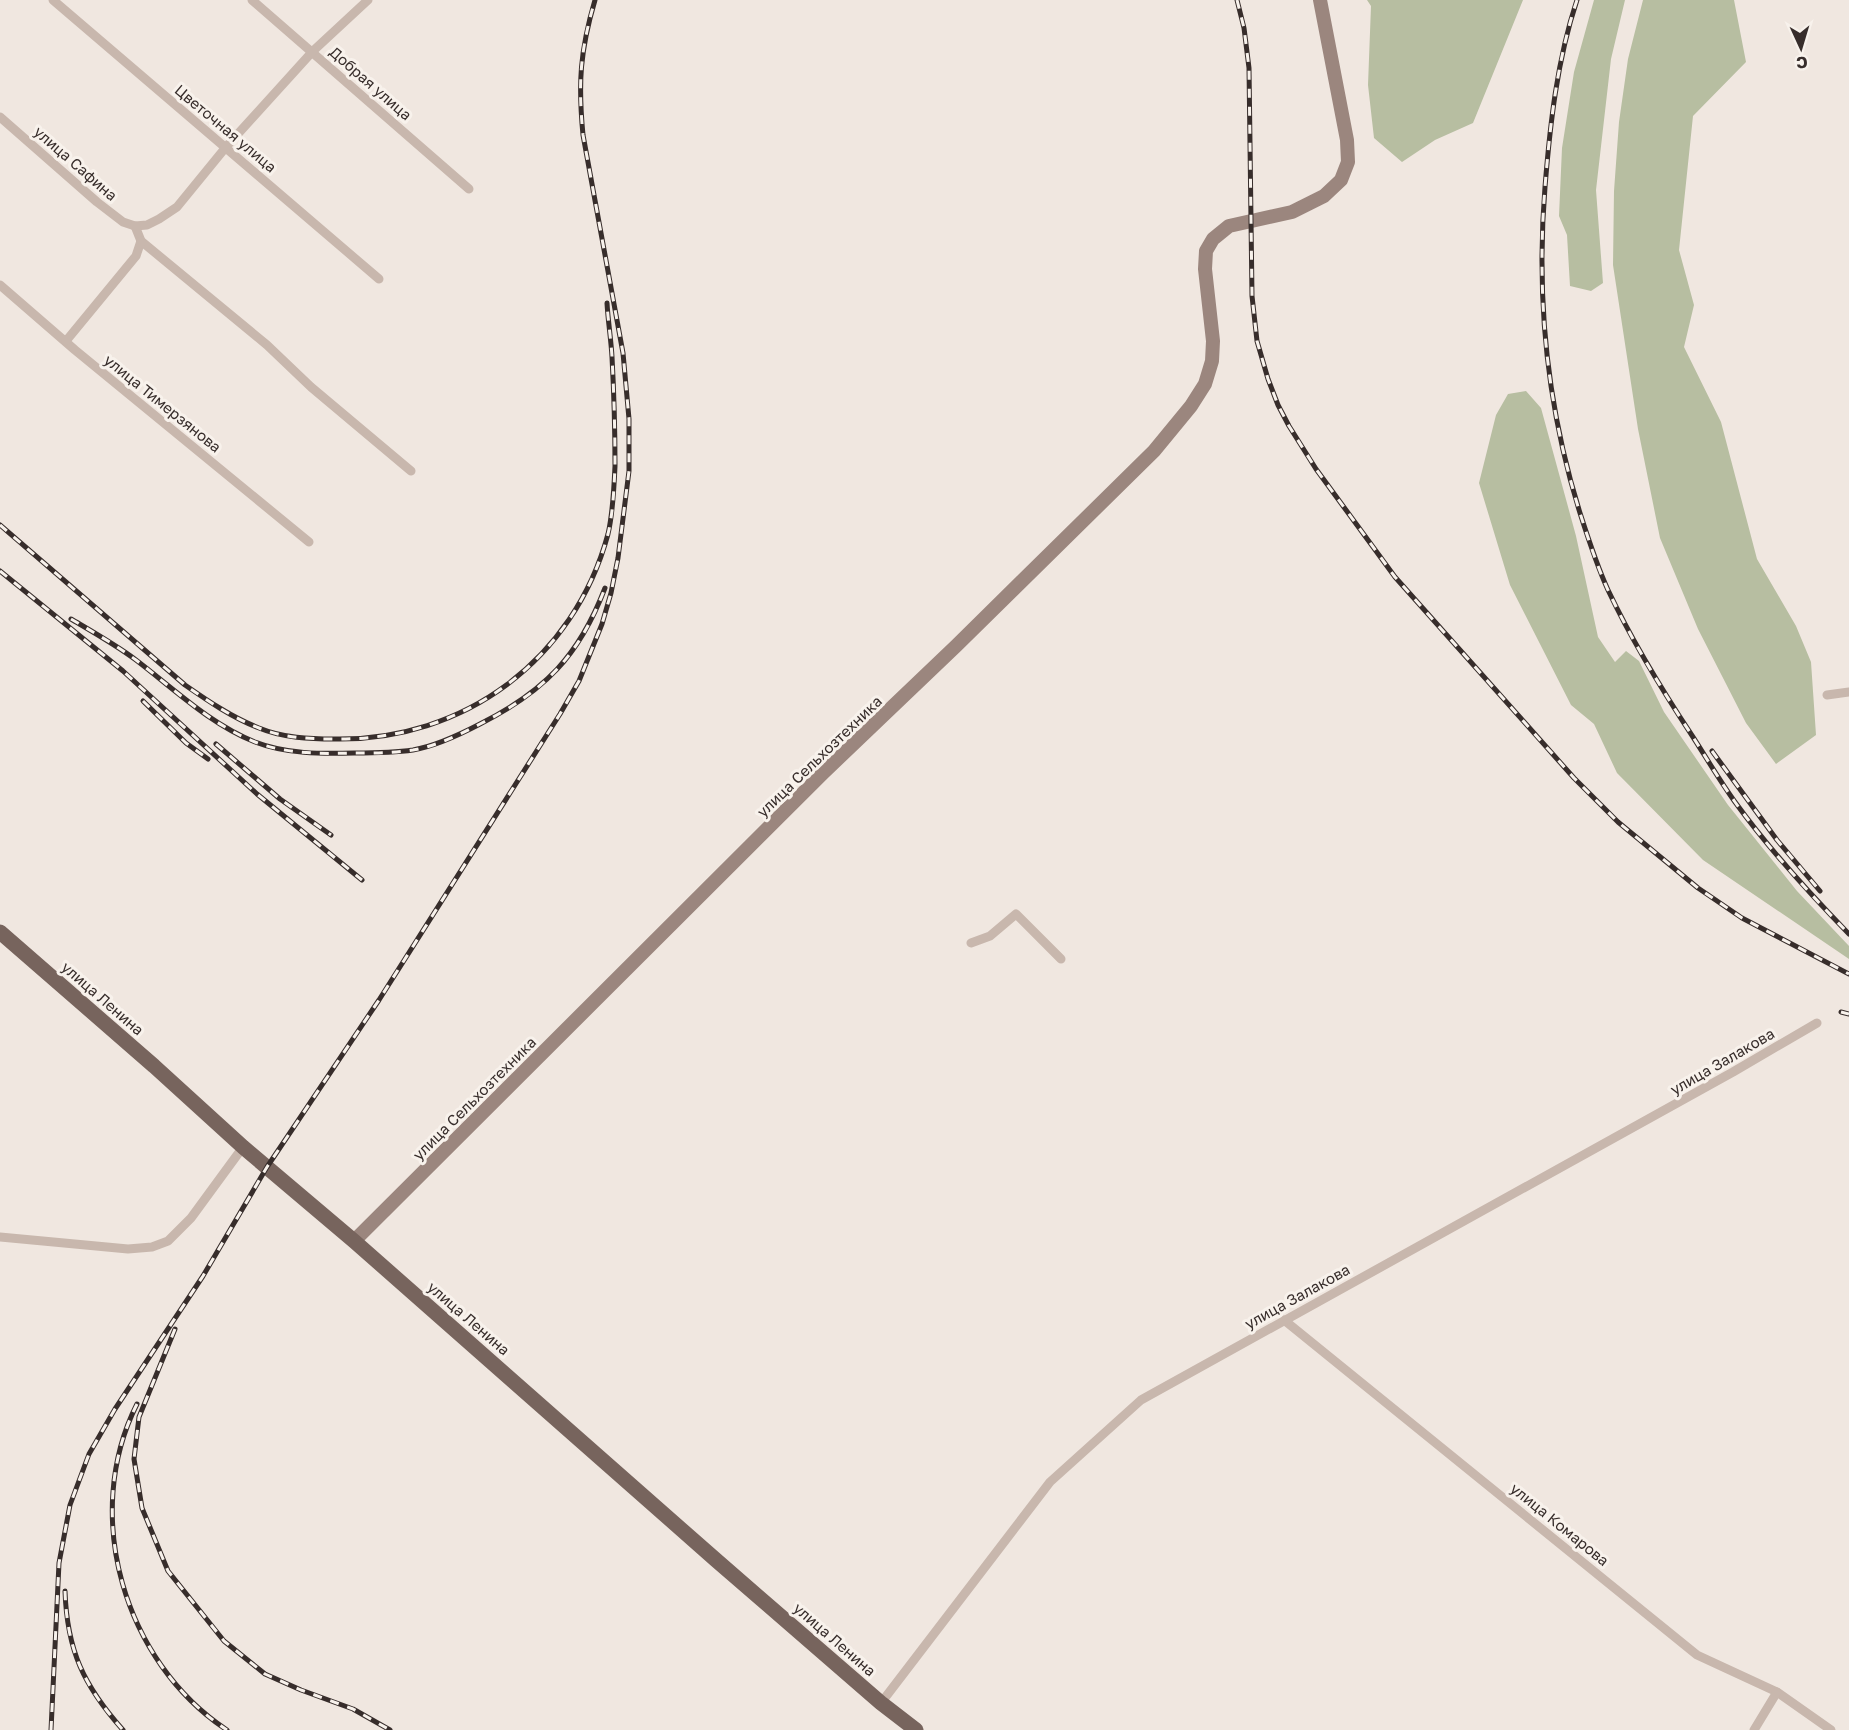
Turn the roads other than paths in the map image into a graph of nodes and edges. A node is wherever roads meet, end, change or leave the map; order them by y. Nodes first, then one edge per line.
1 (53, 0) edge
2 (252, 0) edge
3 (368, 0) edge
4 (1320, 0) edge
5 (313, 51) junction
6 (0, 117) edge
7 (226, 147) junction
8 (470, 189) dead end
9 (135, 226) junction
10 (141, 241) junction
11 (379, 279) dead end
12 (0, 285) edge
13 (66, 341) junction
14 (411, 471) dead end
15 (309, 542) dead end
16 (1849, 692) edge
17 (1827, 695) dead end
18 (0, 932) edge
19 (971, 943) dead end
20 (1061, 959) dead end
21 (1816, 1023) dead end
22 (243, 1148) junction
23 (0, 1237) edge
24 (354, 1241) junction
25 (1284, 1320) junction
26 (1777, 1692) junction
27 (881, 1703) junction
28 (916, 1730) edge
29 (1754, 1730) edge
30 (1831, 1730) edge

1 - 7 street, Цветочная улица
2 - 5 street, Добрая улица
3 - 5 street
4 - 24 street, улица Сельхозтехника
5 - 7 street
5 - 8 street, Добрая улица
6 - 9 street, улица Сафина
7 - 9 street
7 - 11 street, Цветочная улица
9 - 10 street
10 - 13 street
10 - 14 street
12 - 13 street, улица Тимерзянова
13 - 15 street, улица Тимерзянова
16 - 17 street
18 - 22 main road, улица Ленина
19 - 20 street
21 - 25 street, улица Залакова
22 - 23 street
22 - 24 main road, улица Ленина
24 - 27 main road, улица Ленина
25 - 26 street, улица Комарова
25 - 27 street, улица Залакова
26 - 29 street
26 - 30 street, улица Комарова
27 - 28 main road, улица Ленина

